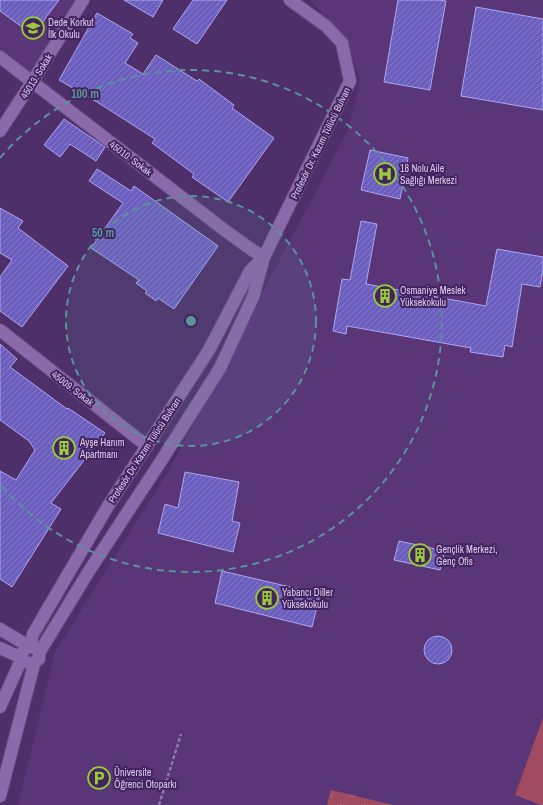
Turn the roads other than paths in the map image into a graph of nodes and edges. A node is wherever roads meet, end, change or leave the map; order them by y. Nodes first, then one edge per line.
1 (83, 0) edge
2 (290, 0) edge
3 (0, 57) edge
4 (32, 82) junction
5 (0, 131) edge
6 (264, 257) junction
7 (0, 330) edge
8 (147, 446) junction
9 (0, 628) edge
10 (0, 648) edge
11 (32, 653) junction
12 (0, 707) edge
13 (0, 796) edge

1 - 4 street, 45013. Sokak
2 - 6 street, Profesör Dr. Kazım Tülücü Bulvarı
3 - 4 street, 45010. Sokak
4 - 5 street, 45013. Sokak
4 - 6 street, 45010. Sokak
6 - 8 street, Profesör Dr. Kazım Tülücü Bulvarı
6 - 11 street, Profesör Dr. Kazım Tülücü Bulvarı
7 - 8 street, 45009. Sokak
8 - 11 street, Profesör Dr. Kazım Tülücü Bulvarı
9 - 11 street
10 - 11 street
11 - 12 street, Profesör Dr. Kazım Tülücü Bulvarı
11 - 13 street, Profesör Dr. Kazım Tülücü Bulvarı

